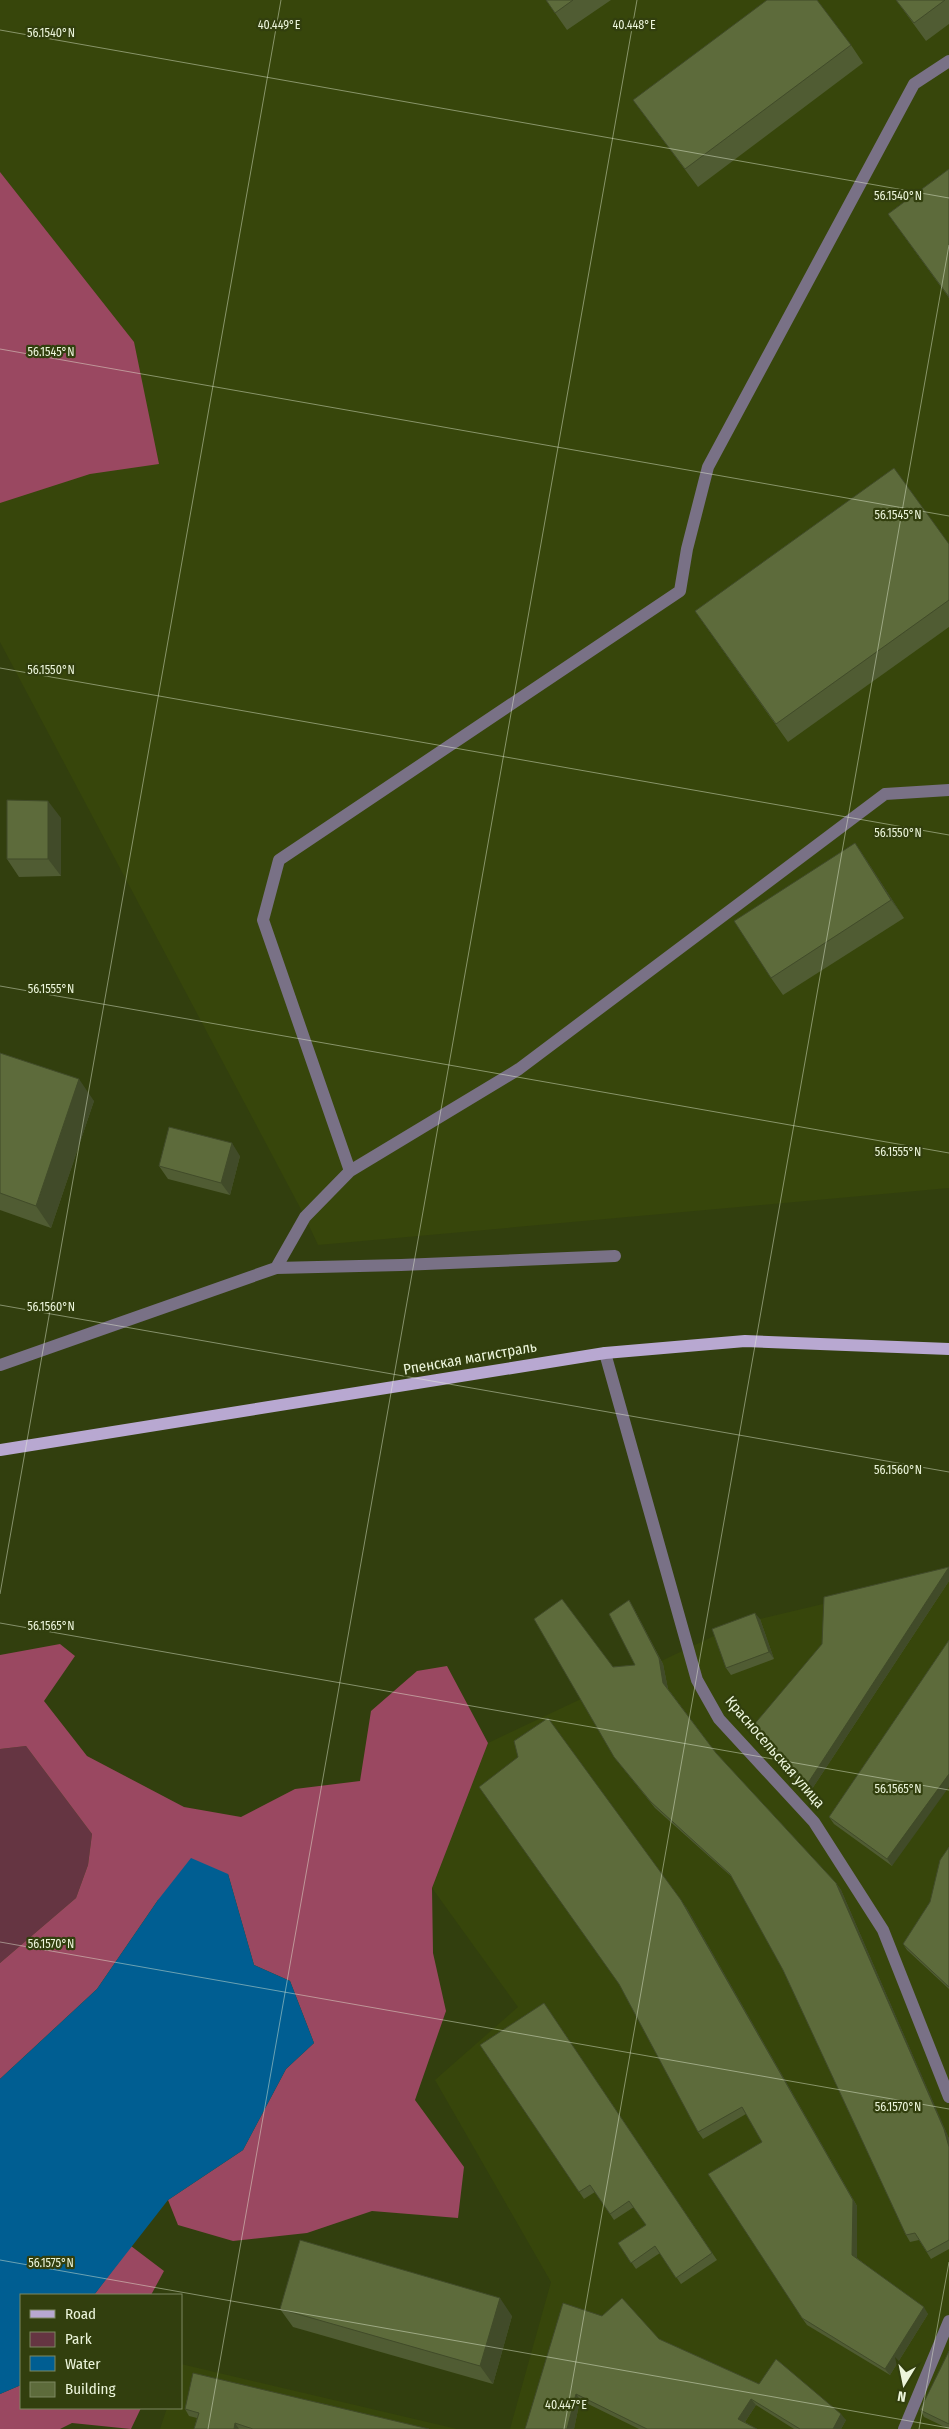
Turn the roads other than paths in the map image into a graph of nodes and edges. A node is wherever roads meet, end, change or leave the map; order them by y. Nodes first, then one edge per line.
1 (949, 61) edge
2 (949, 790) edge
3 (350, 1171) junction
4 (615, 1256) dead end
5 (276, 1268) junction
6 (949, 1349) edge
7 (605, 1353) junction
8 (0, 1365) edge
9 (0, 1450) edge
10 (949, 2097) edge
11 (949, 2321) edge
12 (904, 2429) edge

1 - 3 street
2 - 3 street
3 - 5 street
4 - 5 street
5 - 8 street
6 - 7 main road, Рпенская магистраль
7 - 9 main road, Рпенская магистраль
7 - 10 street, Красносельская улица
11 - 12 street

